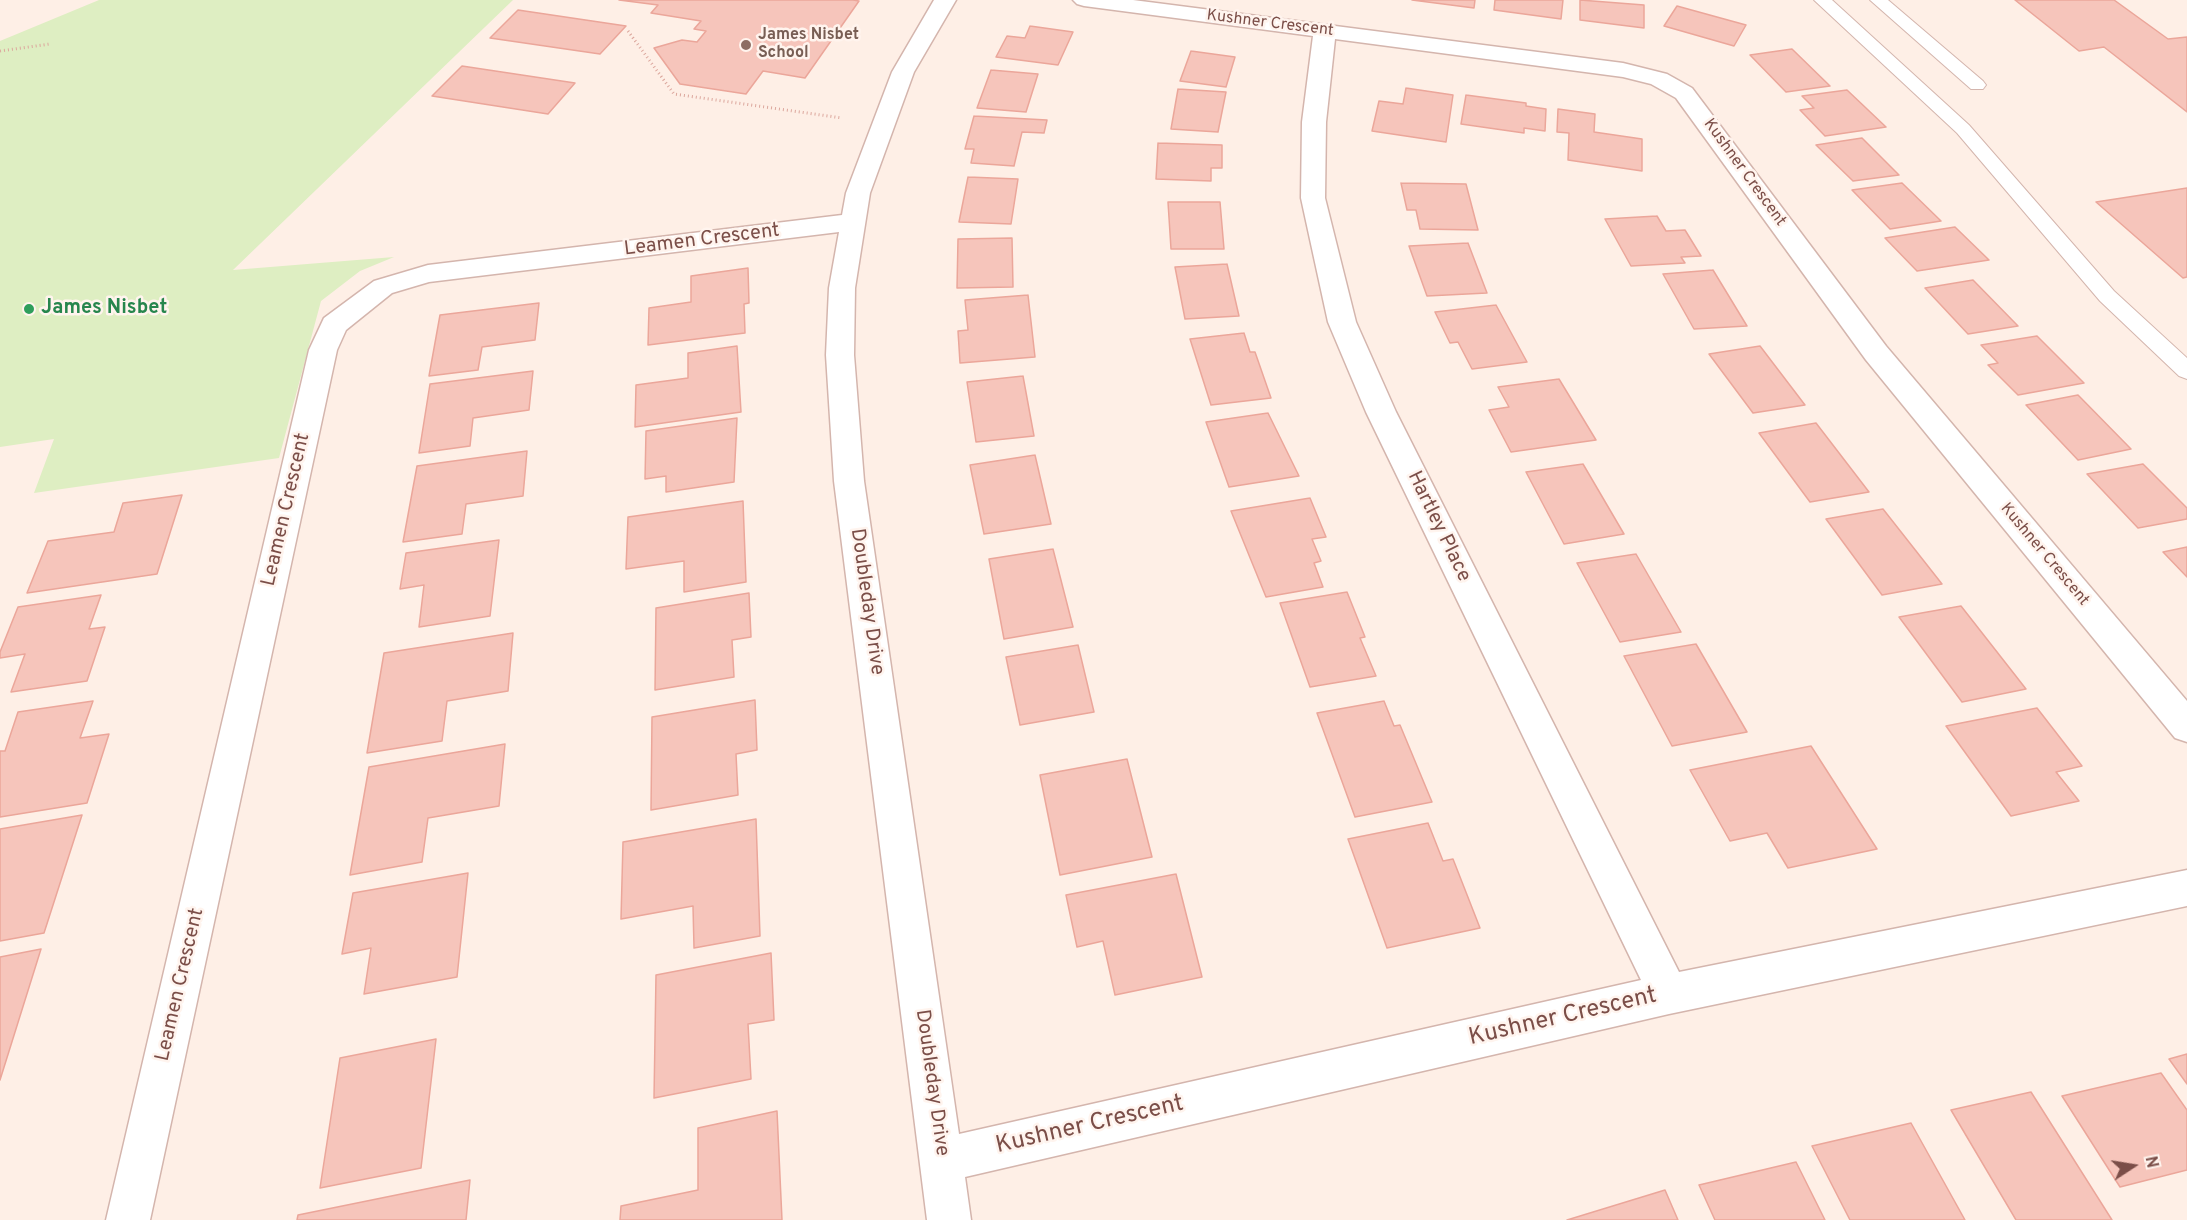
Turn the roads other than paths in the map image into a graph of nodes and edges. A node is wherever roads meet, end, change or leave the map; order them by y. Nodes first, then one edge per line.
1 (945, 0) edge
2 (1084, 0) edge
3 (1822, 0) edge
4 (1878, 0) edge
5 (1325, 31) junction
6 (1977, 85) dead end
7 (852, 222) junction
8 (2187, 371) edge
9 (2187, 727) edge
10 (2187, 888) edge
11 (1669, 994) junction
12 (942, 1160) junction
13 (128, 1220) edge
14 (949, 1220) edge

1 - 7 street, Doubleday Drive
2 - 5 street, Kushner Crescent
3 - 8 lane
4 - 6 lane
5 - 9 street, Kushner Crescent
5 - 11 street, Hartley Place
7 - 12 street, Doubleday Drive
7 - 13 street, Leamen Crescent
10 - 11 street, Kushner Crescent
11 - 12 street, Kushner Crescent
12 - 14 street, Doubleday Drive

